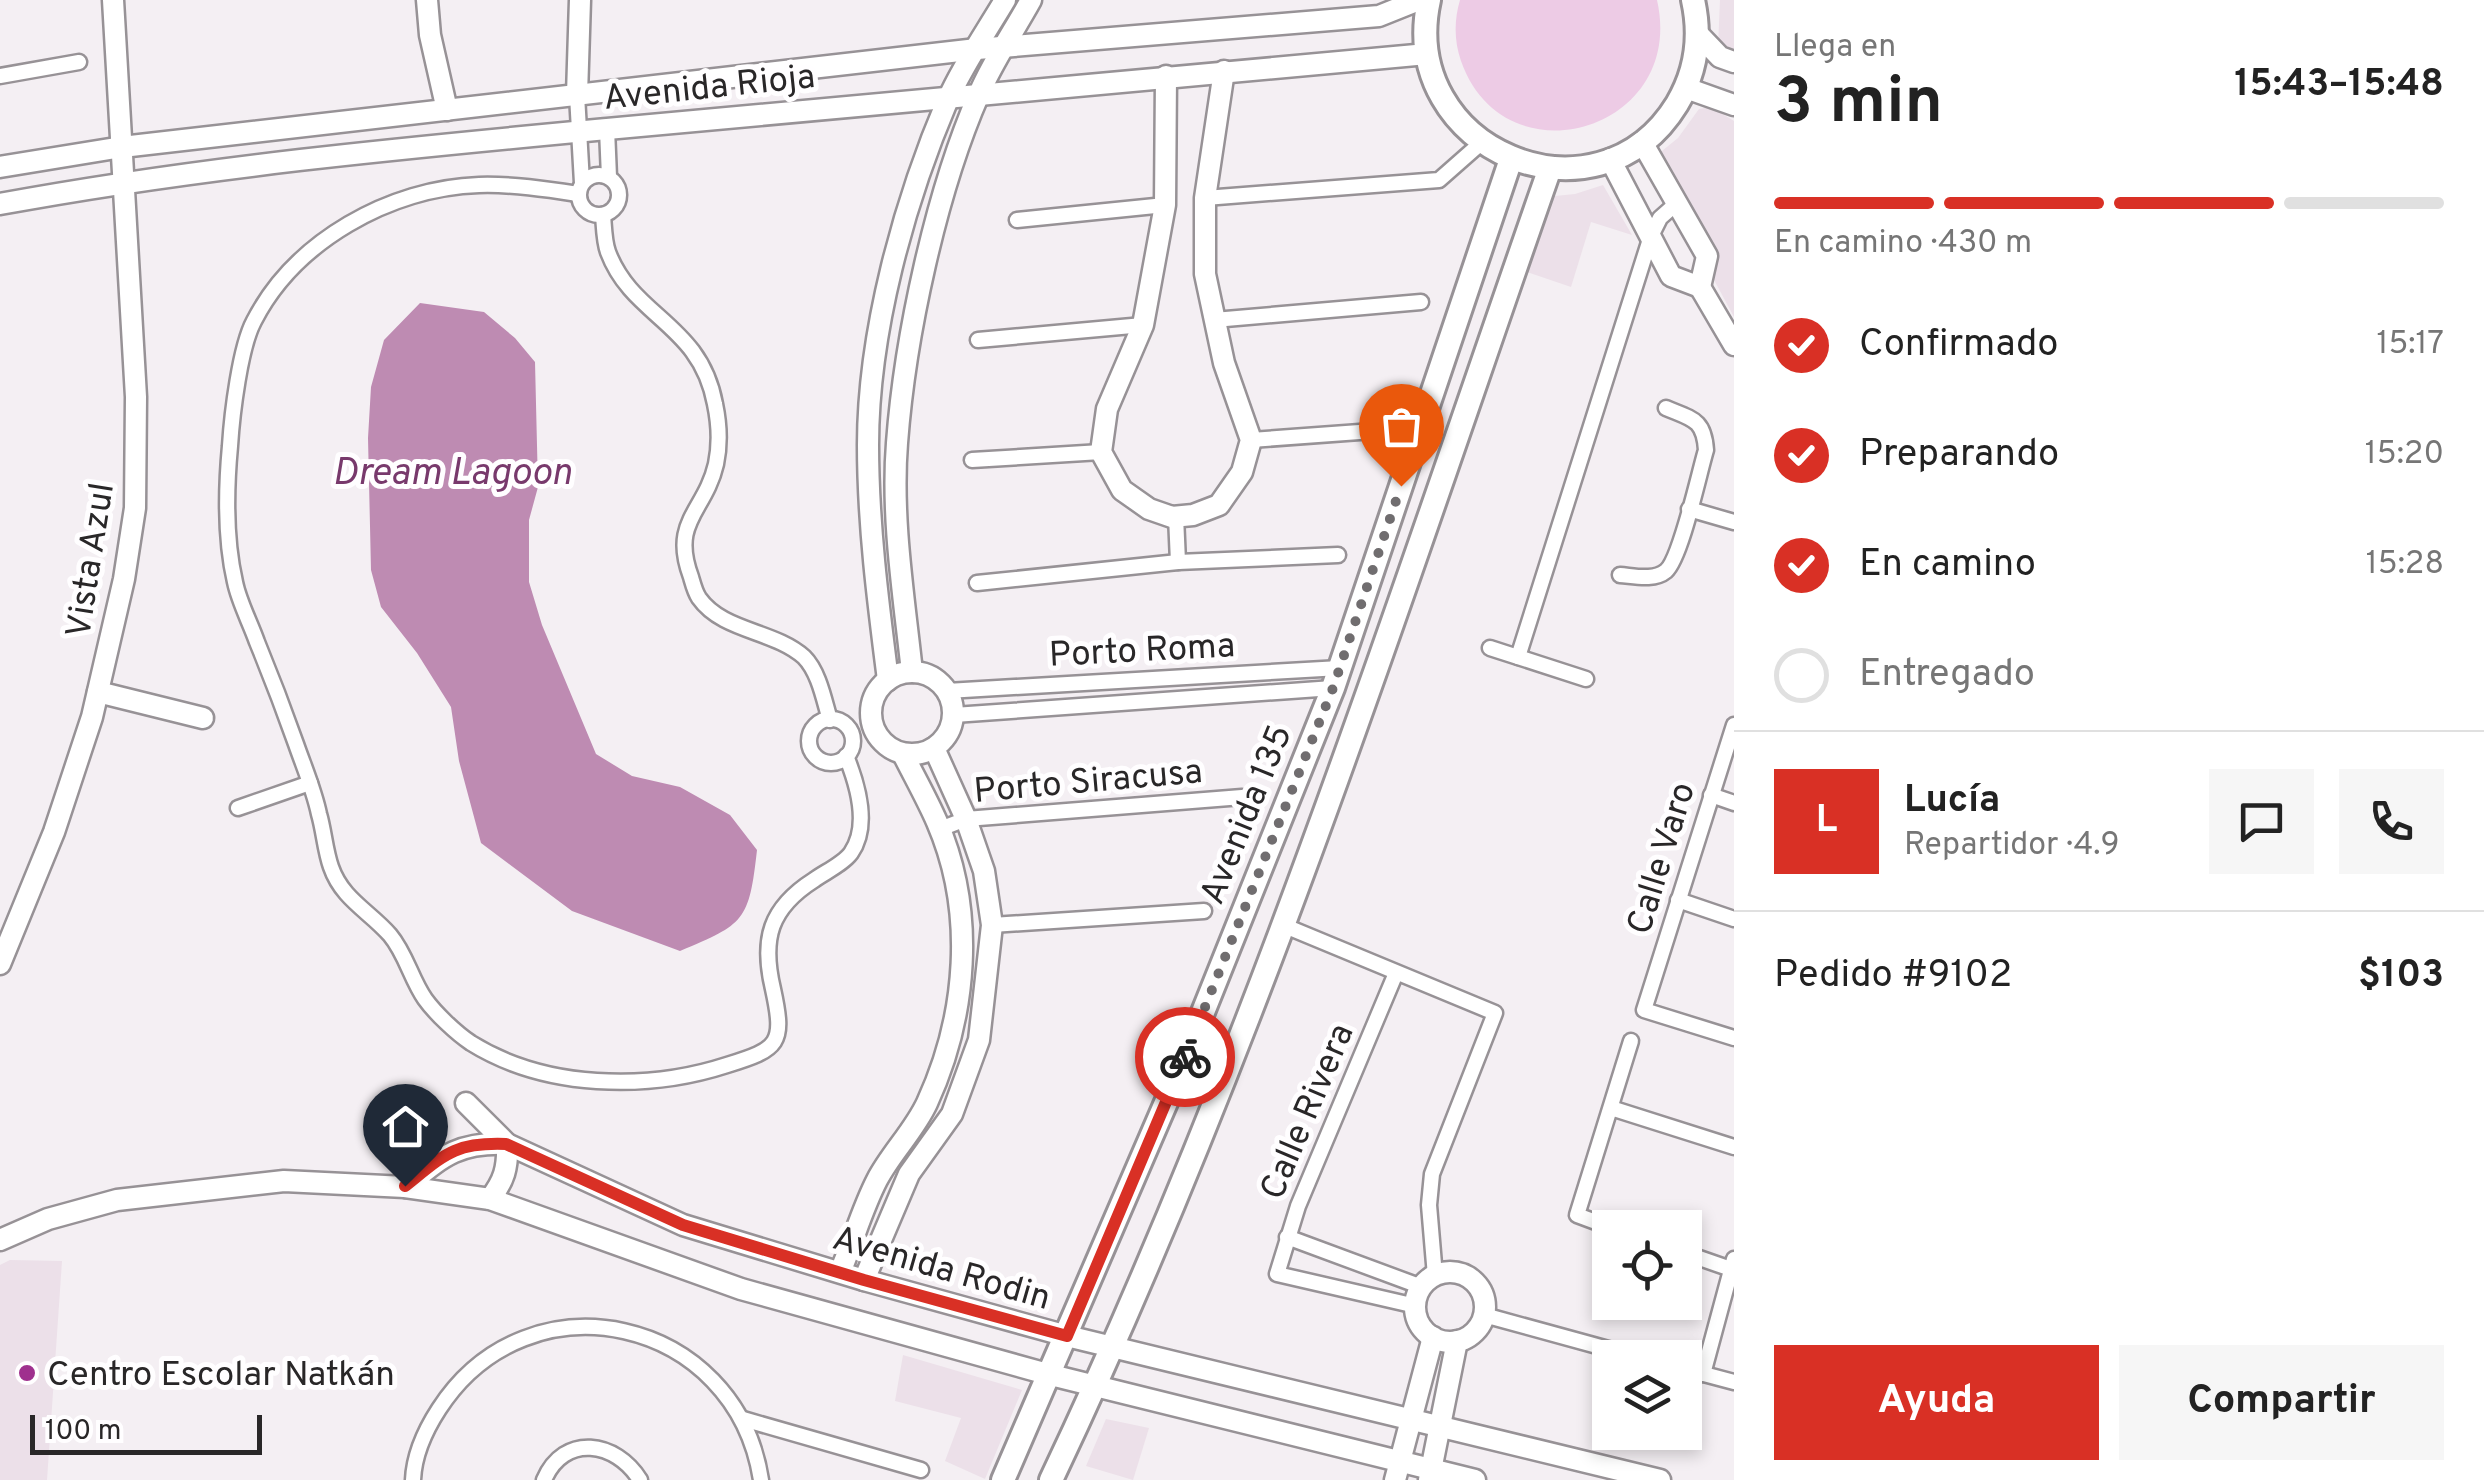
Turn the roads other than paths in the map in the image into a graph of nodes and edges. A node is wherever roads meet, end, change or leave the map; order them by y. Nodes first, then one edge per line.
1 (113, 0) edge
2 (427, 0) edge
3 (580, 0) edge
4 (1005, 0) edge
5 (1031, 0) edge
6 (1419, 0) edge
7 (1429, 0) edge
8 (1693, 0) edge
9 (1698, 34) junction
10 (1006, 46) junction
11 (977, 49) junction
12 (1427, 54) junction
13 (79, 62) dead end
14 (1734, 62) edge
15 (1224, 71) junction
16 (0, 76) edge
17 (1166, 76) junction
18 (1686, 88) junction
19 (980, 92) junction
20 (577, 95) junction
21 (950, 95) junction
22 (1734, 105) edge
23 (448, 110) junction
24 (607, 130) junction
25 (580, 132) junction
26 (1482, 142) junction
27 (1642, 142) junction
28 (122, 147) junction
29 (1511, 158) junction
30 (1610, 159) junction
31 (0, 167) edge
32 (1550, 168) junction
33 (609, 178) junction
34 (125, 181) junction
35 (580, 189) junction
36 (1205, 198) junction
37 (1677, 203) junction
38 (0, 204) edge
39 (1165, 205) junction
40 (603, 215) junction
41 (1017, 220) dead end
42 (1651, 236) junction
43 (1700, 288) junction
44 (1421, 302) dead end
45 (1214, 320) junction
46 (1143, 325) junction
47 (978, 340) dead end
48 (1734, 345) edge
49 (1666, 408) dead end
50 (1387, 430) dead end
51 (1250, 440) junction
52 (1101, 452) junction
53 (972, 460) dead end
54 (1689, 509) junction
55 (1176, 516) junction
56 (1734, 522) edge
57 (1338, 555) dead end
58 (1178, 562) junction
59 (1620, 575) dead end
60 (977, 583) dead end
61 (1490, 648) dead end
62 (1518, 657) junction
63 (1283, 671) junction
64 (912, 672) junction
65 (1337, 678) junction
66 (1586, 679) dead end
67 (888, 680) junction
68 (948, 691) junction
69 (98, 692) junction
70 (1284, 692) junction
71 (954, 715) junction
72 (203, 718) dead end
73 (830, 720) junction
74 (1734, 725) edge
75 (934, 748) junction
76 (903, 754) junction
77 (846, 756) junction
78 (310, 783) junction
79 (1711, 795) junction
80 (1242, 797) dead end
81 (1734, 802) edge
82 (238, 808) dead end
83 (966, 818) junction
84 (940, 829) junction
85 (1678, 900) junction
86 (1204, 910) dead end
87 (1734, 919) edge
88 (992, 925) junction
89 (1285, 926) junction
90 (0, 964) edge
91 (1396, 973) junction
92 (1734, 1038) edge
93 (1632, 1041) dead end
94 (466, 1104) dead end
95 (1611, 1108) junction
96 (506, 1144) junction
97 (1734, 1146) edge
98 (405, 1186) junction
99 (490, 1199) junction
100 (1592, 1221) edge
101 (1287, 1237) junction
102 (0, 1240) edge
103 (1702, 1257) edge
104 (1732, 1264) edge
105 (840, 1272) junction
106 (864, 1280) junction
107 (1424, 1290) junction
108 (1484, 1315) junction
109 (1067, 1336) junction
110 (1433, 1337) junction
111 (1457, 1341) junction
112 (1592, 1345) edge
113 (1113, 1347) junction
114 (1703, 1374) joint
115 (1051, 1375) junction
116 (1734, 1382) edge
117 (1095, 1386) junction
118 (743, 1419) junction
119 (1411, 1420) junction
120 (1440, 1427) junction
121 (921, 1470) dead end
122 (1398, 1471) edge
123 (1430, 1475) edge
124 (413, 1480) edge
125 (544, 1480) edge
126 (640, 1480) edge
127 (761, 1480) edge
128 (1003, 1480) edge
129 (1050, 1480) edge
130 (1475, 1480) edge
131 (1660, 1480) edge

1 - 28 main road, Vista Azul
2 - 23 main road
3 - 20 main road
4 - 11 main road
5 - 10 main road
6 - 10 main road, Avenida Rioja
7 - 12 main road
8 - 9 main road
9 - 14 main road
9 - 18 main road
10 - 11 main road, Avenida Rioja
10 - 19 main road
11 - 20 main road, Avenida Rioja
11 - 21 main road
12 - 15 main road, Avenida Rioja
12 - 26 main road
13 - 16 street
15 - 17 main road, Avenida Rioja
15 - 36 main road
17 - 19 main road, Avenida Rioja
17 - 39 main road
18 - 22 main road
18 - 27 main road
19 - 21 main road, Avenida Rioja
19 - 64 main road
20 - 23 main road, Avenida Rioja
20 - 25 street
21 - 24 main road, Avenida Rioja
21 - 67 main road
23 - 28 main road, Avenida Rioja
24 - 25 main road, Avenida Rioja
24 - 33 street
25 - 34 main road, Avenida Rioja
25 - 35 street
26 - 29 main road
26 - 36 street
27 - 30 main road
27 - 37 main road
28 - 31 main road, Avenida Rioja
28 - 34 main road, Vista Azul
29 - 32 main road
29 - 65 main road, Avenida 135
30 - 32 main road
30 - 42 main road
32 - 89 main road, Avenida 135
33 - 35 street
33 - 40 street
34 - 38 main road, Avenida Rioja
34 - 69 main road, Vista Azul
35 - 40 street
35 - 78 street
36 - 45 main road
37 - 42 street
37 - 43 main road
39 - 41 street
39 - 46 main road
40 - 73 street
42 - 43 main road
42 - 62 street
43 - 48 main road
44 - 45 street
45 - 51 main road
46 - 47 street
46 - 52 main road
49 - 54 street
50 - 51 street
51 - 55 main road
52 - 53 street
52 - 55 main road
54 - 56 street
54 - 59 street
55 - 58 street
57 - 58 street
58 - 60 street
61 - 62 street
62 - 66 street
63 - 65 street, Porto Roma
63 - 68 street, Porto Roma
63 - 70 street
64 - 67 main road
64 - 68 main road
65 - 70 street, Porto Roma
65 - 109 main road, Avenida 135
67 - 76 main road
68 - 71 main road
69 - 72 main road
69 - 90 main road, Vista Azul
70 - 71 street, Porto Roma
71 - 75 main road
73 - 77 street
73 - 77 street
74 - 79 street, Calle Varo
75 - 76 main road
75 - 83 main road
76 - 84 main road
77 - 78 street
78 - 82 street
79 - 81 street
79 - 85 street, Calle Varo
80 - 83 street, Porto Siracusa
83 - 84 street, Porto Siracusa
83 - 88 main road
84 - 105 main road
85 - 87 street
85 - 92 street, Calle Varo
86 - 88 street
88 - 106 main road
89 - 91 street
89 - 113 main road, Avenida 135
91 - 101 street, Calle Rivera
91 - 107 street
93 - 95 street
94 - 96 main road
95 - 97 street
95 - 100 street
96 - 98 main road, Avenida Rodin
96 - 99 main road
96 - 105 main road, Avenida Rodin
98 - 99 main road
98 - 102 main road
99 - 115 main road
101 - 107 street
101 - 107 street, Calle Rivera
103 - 104 street
104 - 114 street
105 - 106 main road, Avenida Rodin
106 - 109 main road, Avenida Rodin
107 - 108 main road
107 - 110 main road
108 - 111 main road
108 - 112 street
109 - 113 main road, Avenida Rodin
109 - 115 main road, Avenida 135
110 - 111 main road
110 - 119 main road
111 - 120 main road
113 - 117 main road, Avenida 135
113 - 119 main road, Avenida Rodin
114 - 116 street
115 - 117 main road
115 - 128 main road, Avenida 135
117 - 122 main road
117 - 129 main road, Avenida 135
118 - 121 street
118 - 124 street
118 - 127 street
119 - 120 main road, Avenida Rodin
119 - 122 main road
120 - 123 main road
120 - 131 main road, Avenida Rodin
122 - 123 main road
123 - 130 main road
125 - 126 street

